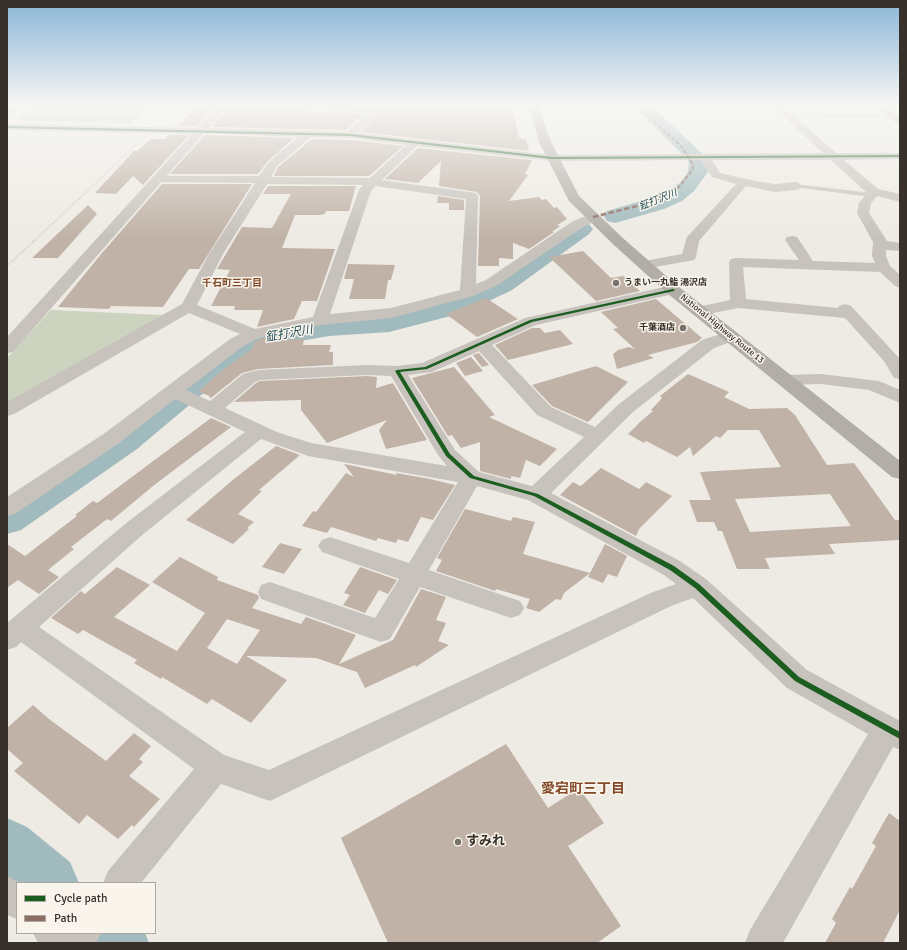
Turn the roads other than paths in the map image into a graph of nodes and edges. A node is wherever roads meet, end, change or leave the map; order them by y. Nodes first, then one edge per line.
1 (185, 149) edge
2 (291, 149) edge
3 (407, 149) edge
4 (478, 149) edge
5 (548, 149) edge
6 (825, 149) edge
7 (832, 156) junction
8 (900, 156) edge
9 (698, 157) junction
10 (552, 158) junction
11 (160, 178) junction
12 (264, 180) junction
13 (372, 182) junction
14 (743, 183) junction
15 (795, 186) joint
16 (873, 194) junction
17 (900, 198) edge
18 (593, 217) junction
19 (792, 240) dead end
20 (880, 245) junction
21 (900, 247) edge
22 (644, 264) junction
23 (809, 265) junction
24 (884, 268) junction
25 (900, 283) edge
26 (673, 290) junction
27 (468, 293) junction
28 (738, 302) junction
29 (188, 307) junction
30 (699, 311) junction
31 (320, 320) junction
32 (254, 334) junction
33 (730, 336) junction
34 (482, 342) junction
35 (7, 348) edge
36 (397, 372) junction
37 (900, 374) edge
38 (785, 380) junction
39 (179, 393) junction
40 (900, 397) edge
41 (212, 409) junction
42 (7, 410) edge
43 (258, 430) junction
44 (597, 436) junction
45 (900, 472) edge
46 (472, 477) junction
47 (536, 495) junction
48 (7, 508) edge
49 (330, 546) dead end
50 (414, 575) junction
51 (697, 586) junction
52 (270, 592) dead end
53 (511, 608) dead end
54 (14, 634) edge
55 (894, 732) edge
56 (215, 767) junction
57 (121, 882) edge
58 (7, 893) edge
59 (16, 901) edge
60 (52, 934) edge
61 (81, 934) edge
62 (61, 943) edge
63 (75, 943) edge
64 (763, 943) edge

1 - 11 street
2 - 12 street
3 - 13 street
4 - 10 street
5 - 10 highway, National Highway Route 13
6 - 7 street
7 - 8 street
7 - 9 street
7 - 16 street
9 - 10 street
9 - 14 street
10 - 18 highway, National Highway Route 13
11 - 12 street
11 - 35 street
12 - 13 street
12 - 29 street
13 - 27 street
13 - 31 street
14 - 15 street
14 - 22 street
15 - 16 lane
16 - 17 street
16 - 20 street
18 - 22 highway, National Highway Route 13
18 - 27 street
19 - 23 street
20 - 21 street
20 - 24 street
22 - 26 highway, National Highway Route 13
23 - 24 street
23 - 28 street
24 - 25 street
26 - 30 highway, National Highway Route 13
26 - 34 street
27 - 31 street
28 - 30 street
28 - 37 street
29 - 32 street
29 - 42 street
30 - 33 highway, National Highway Route 13
31 - 32 street
32 - 39 street
33 - 38 highway, National Highway Route 13
33 - 44 street
34 - 36 street
34 - 44 street
36 - 41 street
36 - 46 street
38 - 40 street
38 - 45 highway, National Highway Route 13
39 - 41 street
39 - 48 street
41 - 43 street
43 - 46 street
43 - 54 street
44 - 47 street
46 - 47 street
46 - 50 street
47 - 51 street
49 - 50 street
50 - 52 street
50 - 53 street
51 - 55 street
51 - 56 street
54 - 56 street
55 - 64 street
56 - 57 street
58 - 59 street
60 - 62 street
61 - 63 street

